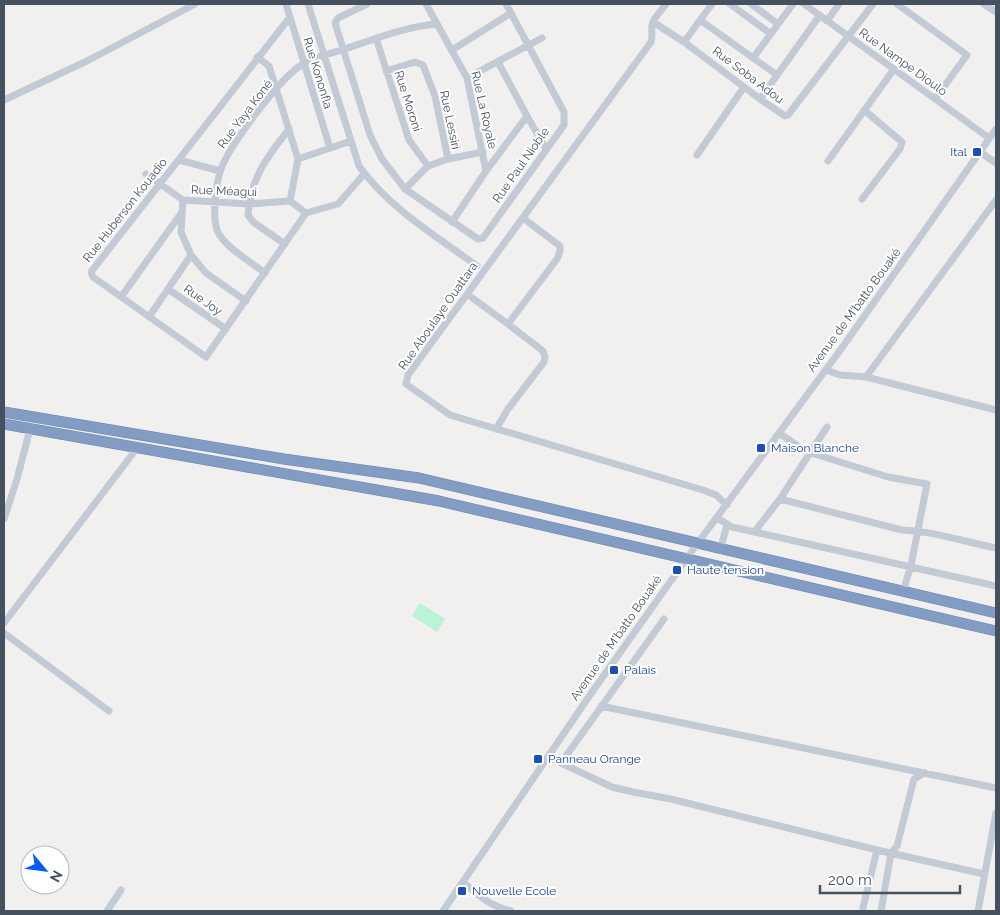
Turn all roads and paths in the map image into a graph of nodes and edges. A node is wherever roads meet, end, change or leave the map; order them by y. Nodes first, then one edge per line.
1 (195, 4) edge
2 (286, 4) edge
3 (308, 4) edge
4 (367, 4) edge
5 (426, 4) edge
6 (506, 4) edge
7 (666, 4) edge
8 (712, 4) edge
9 (730, 4) edge
10 (751, 4) edge
11 (793, 4) edge
12 (804, 4) edge
13 (839, 4) edge
14 (874, 4) edge
15 (897, 4) edge
16 (984, 4) edge
17 (996, 12) edge
18 (511, 13) junction
19 (820, 15) junction
20 (290, 17) junction
21 (700, 20) junction
22 (827, 21) junction
23 (654, 22) junction
24 (436, 24) junction
25 (778, 24) junction
26 (771, 34) junction
27 (849, 36) junction
28 (376, 38) junction
29 (542, 38) dead end
30 (684, 42) junction
31 (529, 46) junction
32 (344, 49) junction
33 (452, 50) junction
34 (324, 56) junction
35 (257, 57) junction
36 (753, 58) junction
37 (498, 62) junction
38 (304, 63) junction
39 (894, 69) junction
40 (386, 71) junction
41 (777, 75) junction
42 (467, 78) junction
43 (744, 87) junction
44 (276, 89) junction
45 (760, 99) junction
46 (935, 99) junction
47 (4, 100) edge
48 (864, 110) junction
49 (527, 116) junction
50 (289, 129) junction
51 (996, 129) edge
52 (989, 138) junction
53 (351, 141) junction
54 (330, 148) junction
55 (546, 149) junction
56 (483, 152) junction
57 (980, 152) junction
58 (697, 154) dead end
59 (298, 159) junction
60 (448, 159) junction
61 (179, 160) junction
62 (828, 160) dead end
63 (996, 163) edge
64 (428, 166) junction
65 (220, 171) junction
66 (486, 171) junction
67 (146, 174) dead end
68 (364, 174) junction
69 (160, 184) junction
70 (405, 189) junction
71 (862, 199) dead end
72 (183, 200) junction
73 (996, 200) edge
74 (290, 202) junction
75 (215, 203) junction
76 (249, 204) junction
77 (182, 211) junction
78 (306, 212) junction
79 (523, 218) junction
80 (452, 222) junction
81 (285, 244) junction
82 (191, 255) junction
83 (478, 266) dead end
84 (265, 273) junction
85 (168, 289) junction
86 (467, 294) junction
87 (121, 297) junction
88 (246, 301) junction
89 (149, 316) junction
90 (508, 324) junction
91 (226, 329) junction
92 (826, 370) junction
93 (866, 378) junction
94 (996, 410) edge
95 (4, 412) edge
96 (4, 424) edge
97 (827, 426) dead end
98 (30, 429) junction
99 (496, 429) junction
100 (779, 433) junction
101 (137, 448) junction
102 (810, 452) junction
103 (780, 499) junction
104 (727, 504) junction
105 (717, 518) junction
106 (4, 519) edge
107 (727, 524) junction
108 (917, 530) junction
109 (755, 531) junction
110 (697, 544) junction
111 (996, 548) edge
112 (720, 550) junction
113 (686, 560) junction
114 (910, 568) junction
115 (996, 586) edge
116 (903, 592) junction
117 (996, 613) edge
118 (664, 619) dead end
119 (4, 623) edge
120 (996, 631) edge
121 (4, 633) edge
122 (601, 706) junction
123 (109, 711) dead end
124 (548, 757) junction
125 (561, 763) junction
126 (925, 773) junction
127 (996, 788) edge
128 (996, 813) edge
129 (877, 850) junction
130 (892, 853) junction
131 (984, 874) junction
132 (463, 882) junction
133 (121, 890) dead end
134 (863, 908) dead end
135 (107, 911) edge
136 (443, 911) edge
137 (511, 911) edge
138 (881, 911) edge
139 (978, 911) edge

1 - 47 street
2 - 20 street, Rue Kononfla
3 - 34 street
4 - 32 street
5 - 24 street, Rue La Royale
6 - 18 street, Rue Paul Nioble
7 - 23 street, Rue Aboulaye Ouattara
8 - 21 street
9 - 26 street
10 - 25 street
11 - 25 street
12 - 19 street, Rue Nampe Dioulo
13 - 22 street
14 - 27 street, Rue Soba Adou
15 - 46 street
16 - 17 street
18 - 31 street, Rue Paul Nioble
18 - 33 street
19 - 22 street, Rue Nampe Dioulo
19 - 41 street
20 - 35 street, Rue Huberson Kouadio
20 - 38 street, Rue Kononfla
21 - 30 street
21 - 36 street
22 - 27 street, Rue Nampe Dioulo
23 - 30 street, Rue Soba Adou
23 - 79 street, Rue Aboulaye Ouattara
24 - 28 street, Rue Yaya Koné
24 - 33 street, Rue La Royale
25 - 26 street
26 - 36 street
27 - 39 street, Rue Nampe Dioulo
27 - 45 street, Rue Soba Adou
28 - 32 street, Rue Yaya Koné
28 - 40 street, Rue Moroni
29 - 31 street
30 - 43 street, Rue Soba Adou
31 - 37 street
31 - 55 street, Rue Paul Nioble
32 - 34 street, Rue Yaya Koné
32 - 70 street
33 - 42 street, Rue La Royale
34 - 38 street, Rue Yaya Koné
34 - 53 street
35 - 44 street
35 - 61 street, Rue Huberson Kouadio
36 - 41 street
37 - 42 street
37 - 49 street
38 - 44 street, Rue Yaya Koné
38 - 54 street, Rue Kononfla
39 - 46 street, Rue Nampe Dioulo
39 - 48 street
40 - 60 street, Rue Lessiri
40 - 64 street, Rue Moroni
41 - 45 street
42 - 56 street, Rue La Royale
43 - 45 street, Rue Soba Adou
43 - 58 street
44 - 50 street
44 - 65 street, Rue Yaya Koné
46 - 52 street, Rue Nampe Dioulo
48 - 62 street
48 - 71 street
49 - 55 street
49 - 66 street
50 - 59 street
50 - 76 street
51 - 52 street, Avenue de M'batto Bouaké
52 - 57 street, Avenue de M'batto Bouaké
53 - 54 street
53 - 68 street
54 - 59 street
55 - 80 street, Rue Paul Nioble
56 - 60 street
56 - 66 street, Rue La Royale
57 - 63 street
57 - 92 street, Avenue de M'batto Bouaké
59 - 74 street
60 - 64 street
61 - 65 street
61 - 69 street, Rue Huberson Kouadio
64 - 70 street
65 - 75 street, Rue Yaya Koné
66 - 80 street
67 - 69 street, Rue Méagui
68 - 78 street
68 - 83 street
69 - 72 street, Rue Méagui
69 - 87 street, Rue Huberson Kouadio
70 - 80 street
72 - 75 street, Rue Méagui
72 - 77 street
73 - 93 street
74 - 76 street, Rue Méagui
74 - 78 street
75 - 76 street, Rue Méagui
75 - 84 street, Rue Yaya Koné
76 - 81 street
77 - 82 street
77 - 87 street
78 - 81 street, Rue Huberson Kouadio
79 - 86 street, Rue Aboulaye Ouattara
79 - 90 street
81 - 84 street, Rue Huberson Kouadio
82 - 85 street
82 - 88 street
84 - 88 street, Rue Huberson Kouadio
85 - 89 street
85 - 91 street, Rue Joy
86 - 90 street
86 - 99 street, Rue Aboulaye Ouattara
87 - 89 street, Rue Huberson Kouadio
88 - 91 street, Rue Huberson Kouadio
89 - 91 street, Rue Huberson Kouadio
90 - 99 street
92 - 93 street
92 - 100 street, Avenue de M'batto Bouaké
93 - 94 street
95 - 110 highway
96 - 98 highway
97 - 102 street
98 - 101 highway
98 - 106 street
99 - 104 street, Rue Aboulaye Ouattara
100 - 102 street
100 - 104 street, Avenue de M'batto Bouaké
101 - 113 highway
101 - 119 street
102 - 103 street
102 - 108 street
103 - 108 street
103 - 109 street
104 - 105 street, Avenue de M'batto Bouaké
105 - 107 street
105 - 110 street, Avenue de M'batto Bouaké
107 - 109 street
107 - 112 street
108 - 111 street
108 - 114 street
109 - 114 street
110 - 112 highway
110 - 113 street, Avenue de M'batto Bouaké
112 - 116 highway
113 - 120 highway
113 - 124 street, Avenue de M'batto Bouaké
114 - 115 street
114 - 116 street
116 - 117 highway
118 - 122 street
121 - 123 street
122 - 125 street
122 - 126 street
124 - 125 street
124 - 132 street, Avenue de M'batto Bouaké
125 - 129 street
126 - 127 street
126 - 130 street
128 - 131 street
129 - 130 street
129 - 134 street
130 - 131 street
130 - 138 street
131 - 139 street
132 - 136 street, Avenue de M'batto Bouaké
132 - 137 street
133 - 135 street

